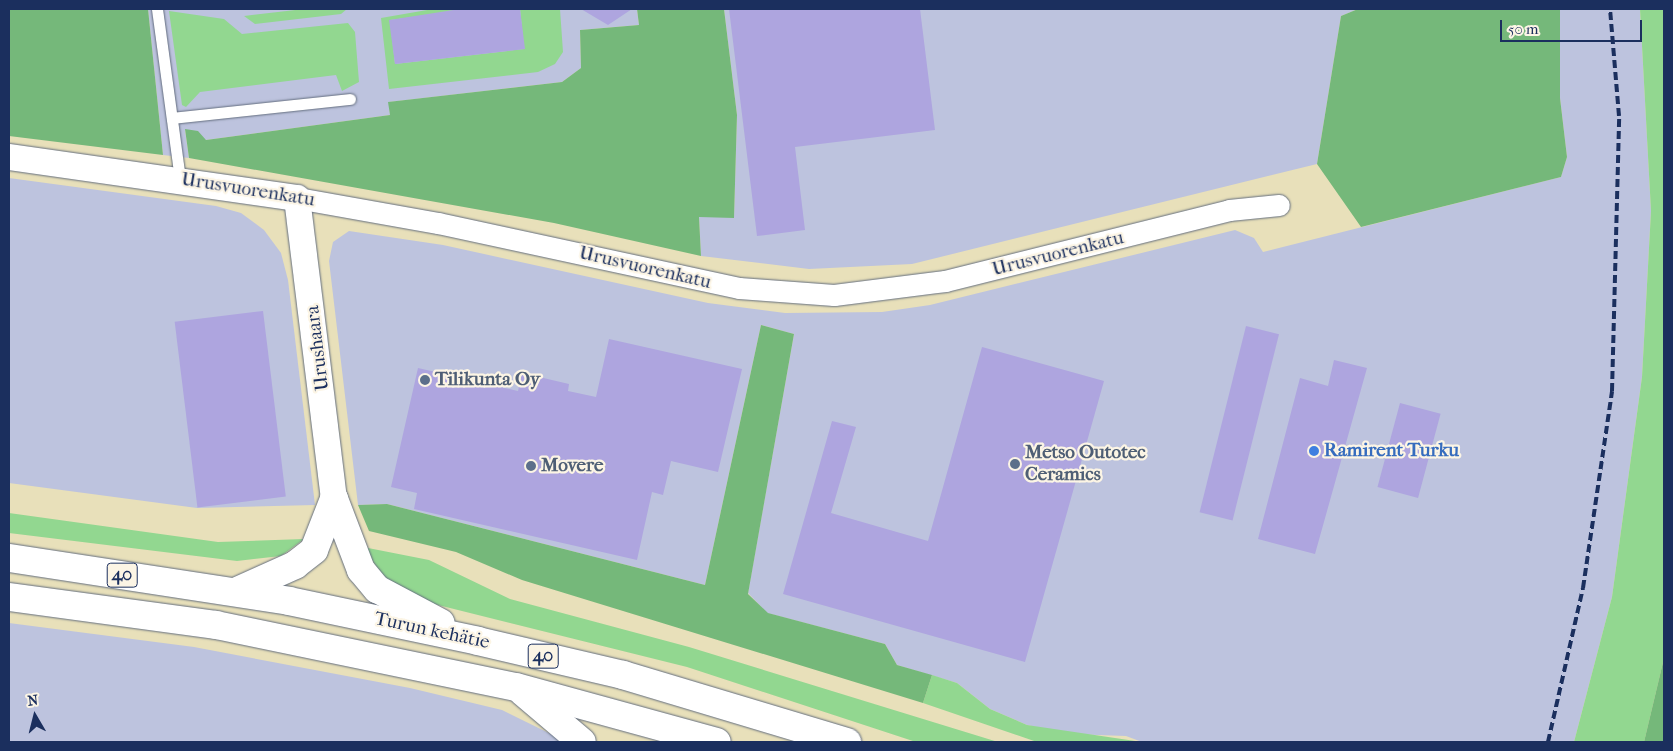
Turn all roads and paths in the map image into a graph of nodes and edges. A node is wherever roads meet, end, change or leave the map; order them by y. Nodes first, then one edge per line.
1 (157, 9) edge
2 (350, 99) dead end
3 (172, 118) junction
4 (9, 157) edge
5 (180, 179) junction
6 (297, 198) junction
7 (1279, 205) dead end
8 (334, 499) junction
9 (9, 558) edge
10 (235, 592) junction
11 (9, 597) edge
12 (478, 641) junction
13 (516, 687) junction
14 (582, 742) edge
15 (717, 742) edge
16 (847, 742) edge

1 - 3 lane
2 - 3 lane
3 - 5 lane
4 - 5 street, Urusvuorenkatu
5 - 6 street, Urusvuorenkatu
6 - 7 street, Urusvuorenkatu
6 - 8 street, Urushaara
8 - 10 highway
8 - 12 highway
9 - 10 highway, Turun kehätie / 40
10 - 12 highway, Turun kehätie / 40
11 - 13 highway, Turun kehätie / 40
12 - 16 highway, Turun kehätie / 40
13 - 14 highway
13 - 15 highway, Turun kehätie / 40

